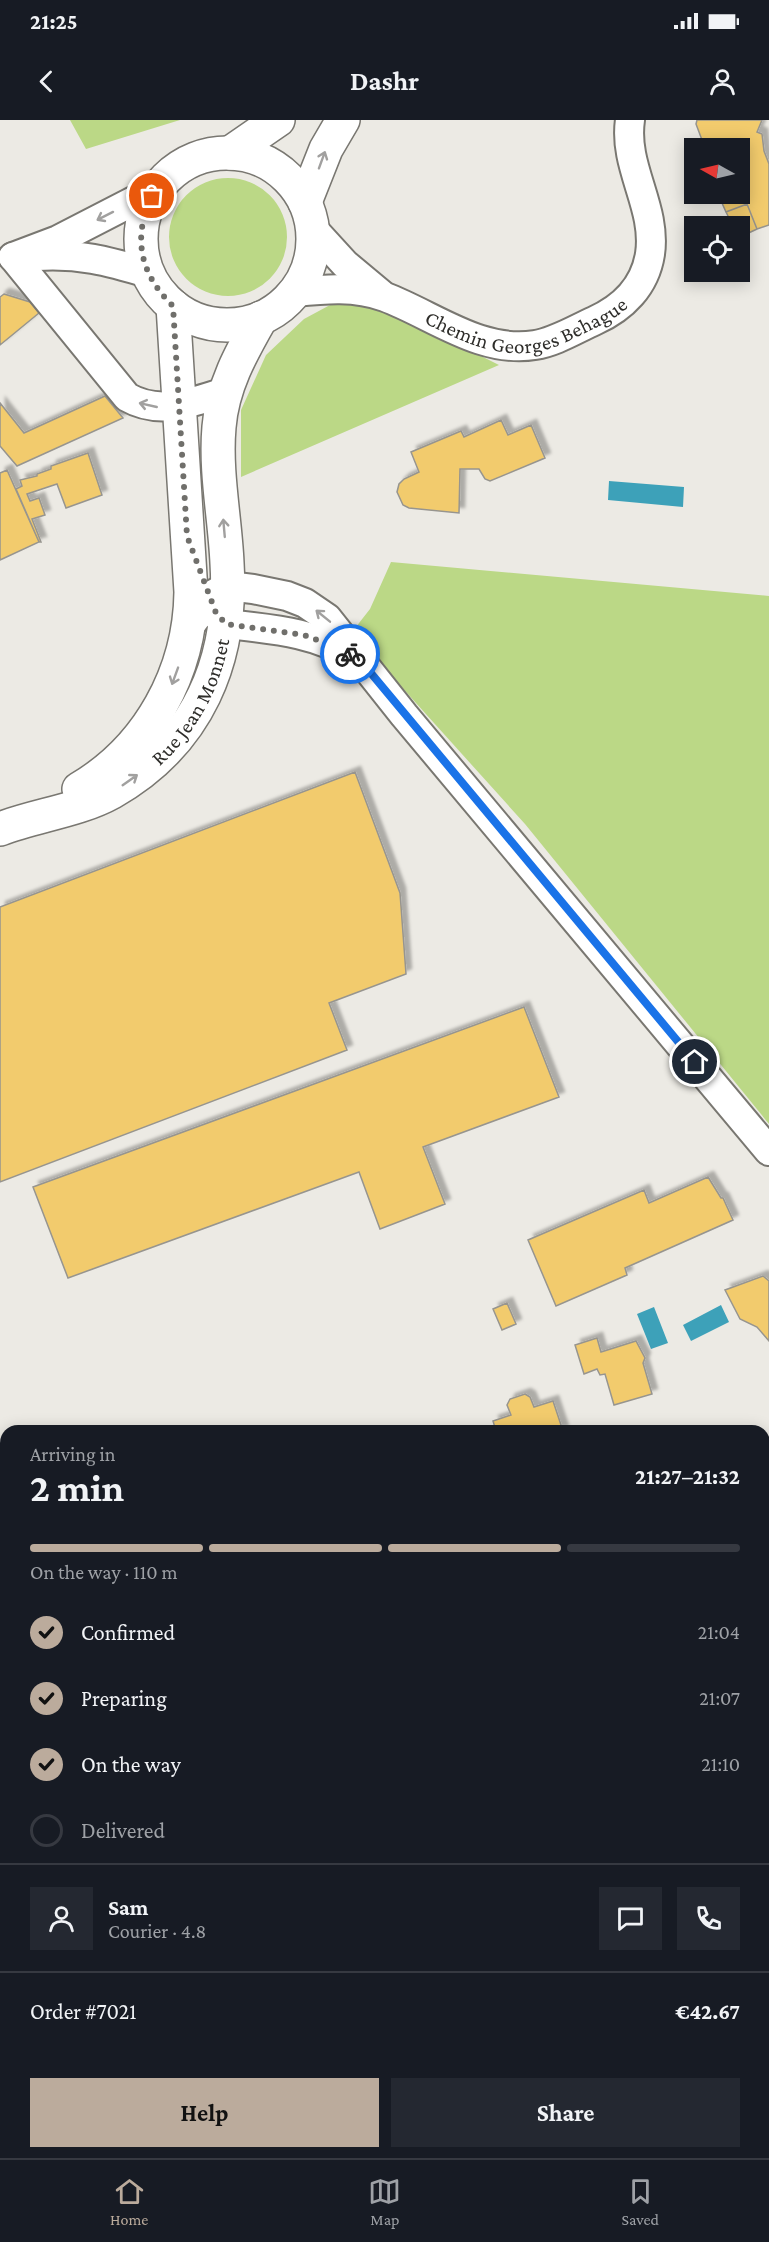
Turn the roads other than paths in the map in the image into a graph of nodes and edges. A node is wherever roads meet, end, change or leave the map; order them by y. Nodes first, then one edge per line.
1 (278, 120) edge
2 (343, 120) edge
3 (630, 120) edge
4 (230, 153) junction
5 (157, 189) junction
6 (309, 216) junction
7 (6, 257) edge
8 (148, 273) junction
9 (295, 292) junction
10 (385, 297) junction
11 (173, 306) junction
12 (261, 318) junction
13 (225, 392) junction
14 (179, 406) junction
15 (187, 536) junction
16 (221, 602) junction
17 (189, 627) junction
18 (360, 660) junction
19 (8, 826) edge
20 (769, 1151) edge

1 - 4 street
6 -> 2 street
3 - 10 street, Chemin Georges Behague
4 - 5 street
4 - 6 street
5 -> 7 street
5 - 8 street
6 - 9 street
6 - 10 street, Chemin Georges Behague
7 - 8 street
14 -> 7 street
8 - 11 street
9 - 10 street, Chemin Georges Behague
9 - 12 street
11 - 12 street
11 - 14 street, Rue Jean Monnet
12 - 13 street, Rue Jean Monnet
13 - 14 street
16 -> 13 street, Rue Jean Monnet
14 - 15 street, Rue Jean Monnet
15 - 16 street
15 - 17 street, Rue Jean Monnet
16 - 17 street
16 - 18 street
18 -> 16 street
19 -> 16 street, Rue Jean Monnet
17 -> 19 street, Rue Jean Monnet
18 - 20 street

